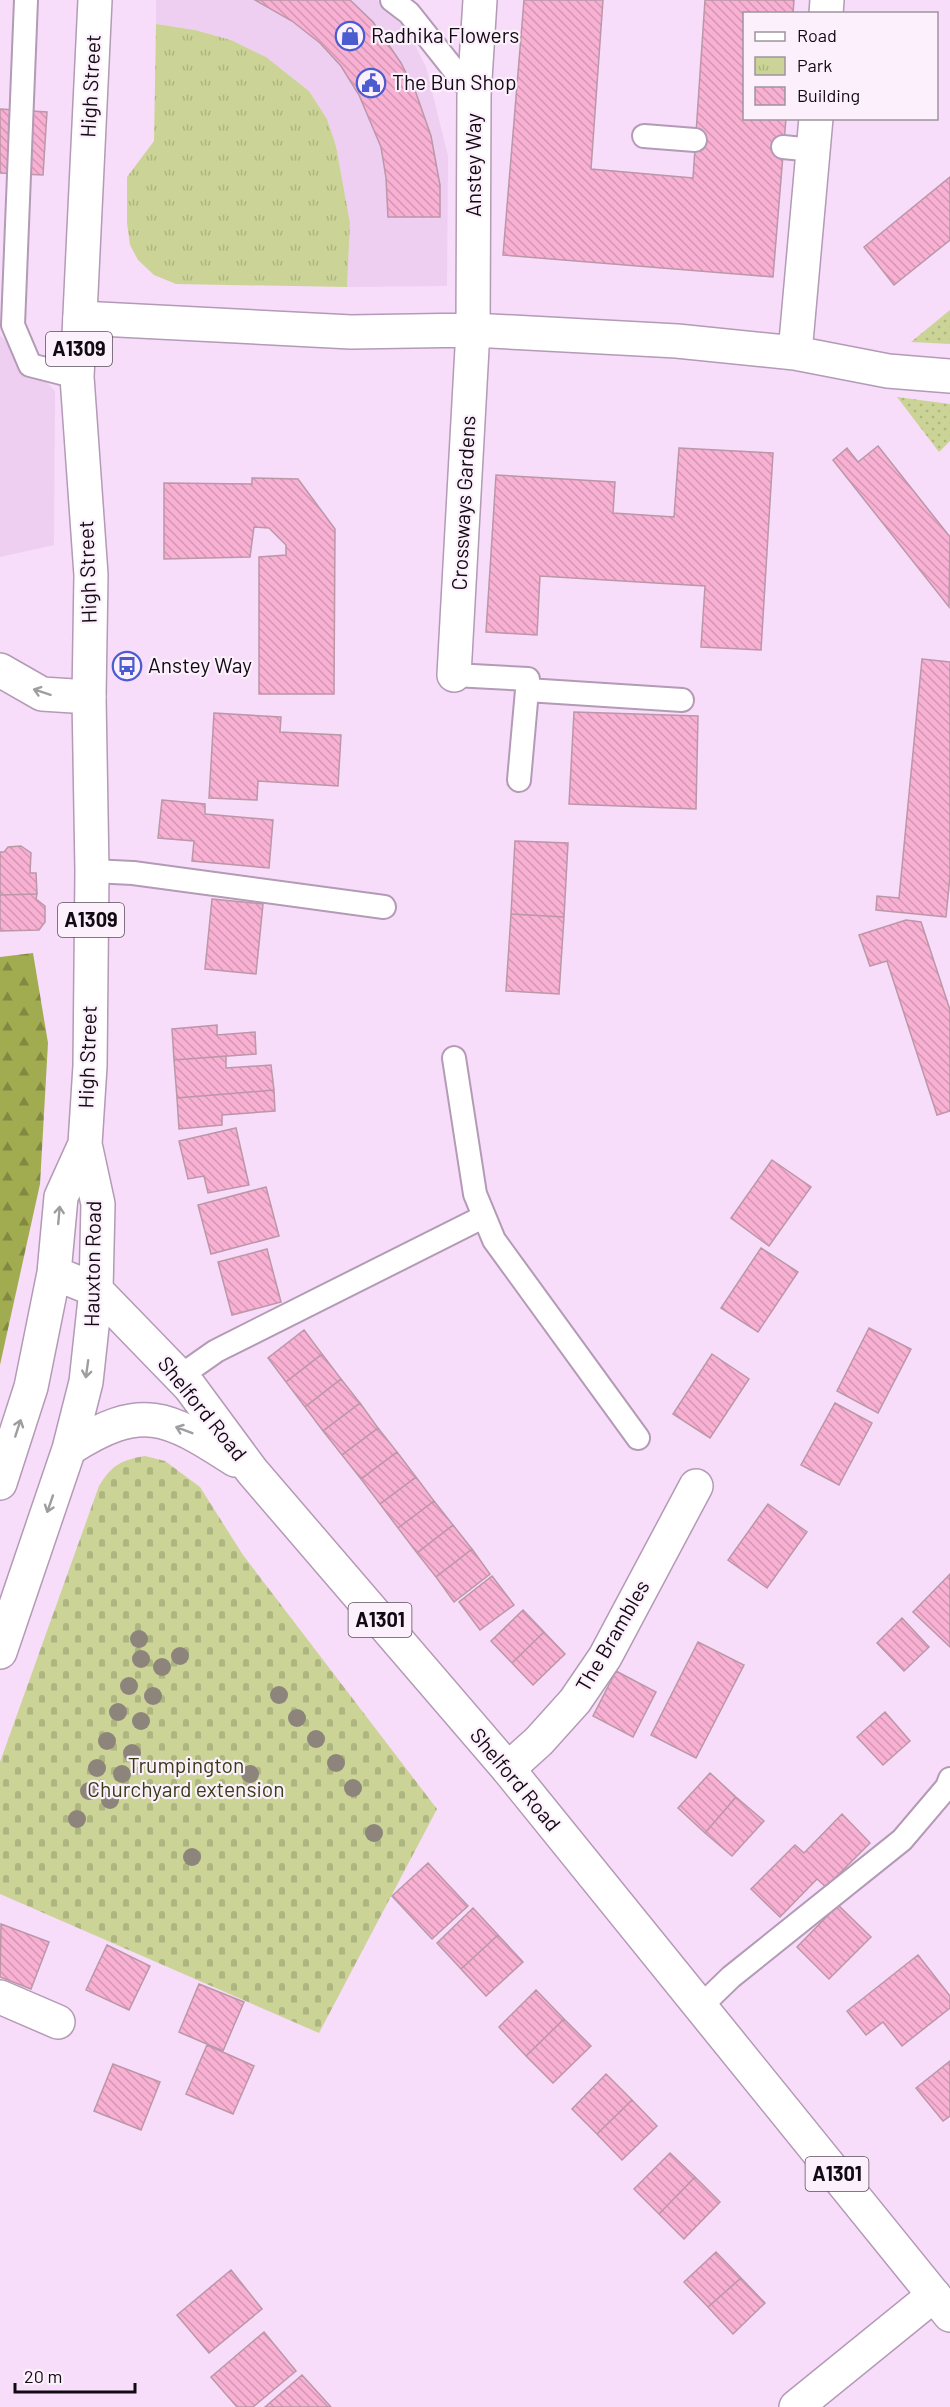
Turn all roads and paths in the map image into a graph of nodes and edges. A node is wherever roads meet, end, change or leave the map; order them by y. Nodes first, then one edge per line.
1 (26, 0) edge
2 (95, 0) edge
3 (392, 0) edge
4 (480, 0) edge
5 (474, 94) junction
6 (644, 135) dead end
7 (804, 138) edge
8 (695, 140) dead end
9 (80, 318) junction
10 (473, 330) junction
11 (795, 353) junction
12 (950, 376) edge
13 (77, 377) junction
14 (0, 670) edge
15 (454, 675) joint
16 (527, 690) junction
17 (88, 697) junction
18 (682, 700) dead end
19 (519, 780) dead end
20 (92, 871) junction
21 (384, 907) dead end
22 (454, 1058) dead end
23 (85, 1144) junction
24 (483, 1217) junction
25 (54, 1273) junction
26 (96, 1290) junction
27 (179, 1377) junction
28 (638, 1438) dead end
29 (69, 1449) junction
30 (252, 1471) junction
31 (0, 1483) edge
32 (696, 1486) dead end
33 (1, 1642) edge
34 (508, 1769) junction
35 (950, 1779) edge
36 (0, 1997) edge
37 (700, 2007) junction
38 (58, 2022) dead end
39 (942, 2305) edge
40 (796, 2407) edge

1 - 13 lane
2 - 9 main road, High Street / A1309
3 - 5 lane
4 - 5 main road, Anstey Way
5 - 10 main road, Anstey Way
6 - 8 lane
7 - 11 main road
9 - 10 main road
9 - 13 main road, High Street / A1309
10 - 11 main road
10 - 15 main road, Crossways Gardens
11 - 12 main road
13 - 17 main road, High Street / A1309
17 -> 14 main road
15 - 16 lane
16 - 18 lane
16 - 19 lane
17 - 20 main road, High Street / A1309
20 - 21 lane
20 - 23 main road, High Street / A1309
22 - 24 lane
25 -> 23 main road, Hauxton Road / A1309
23 - 26 main road, Hauxton Road
24 - 27 lane
24 - 28 lane
25 - 26 main road, Shelford Road
31 -> 25 main road, Hauxton Road / A1309
26 - 27 main road, Shelford Road
26 -> 29 main road, Hauxton Road
27 - 30 main road, Shelford Road / A1301
30 -> 29 main road
29 -> 33 main road, Hauxton Road
30 - 34 main road, Shelford Road / A1301
32 - 34 main road, The Brambles
34 - 37 main road, Shelford Road / A1301
35 - 37 lane
36 - 38 main road
37 - 39 main road, Shelford Road / A1301
39 - 40 main road

